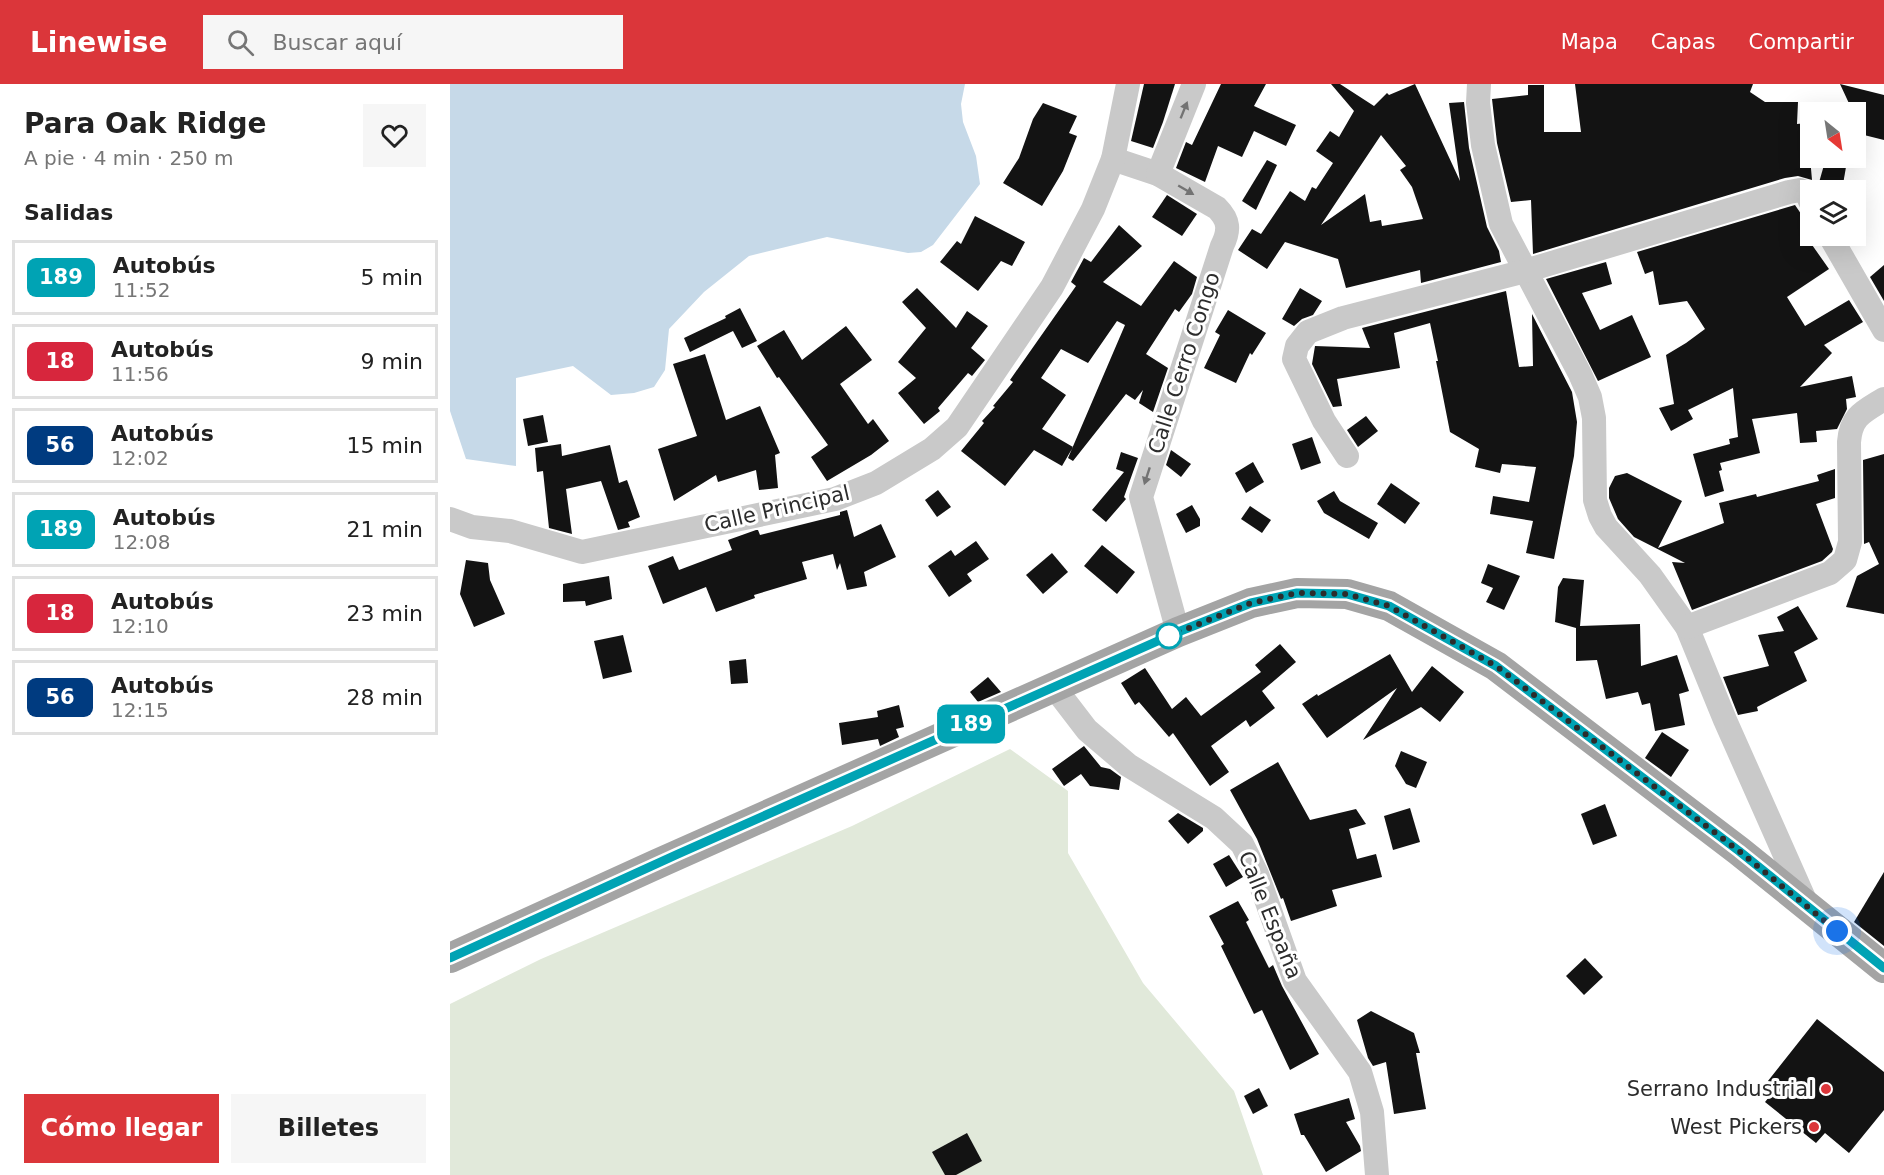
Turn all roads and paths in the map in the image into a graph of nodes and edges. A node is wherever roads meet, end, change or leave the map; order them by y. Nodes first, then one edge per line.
1 (1128, 84) edge
2 (1194, 84) edge
3 (1479, 84) edge
4 (1113, 159) junction
5 (1158, 174) junction
6 (1800, 190) edge
7 (1836, 246) edge
8 (1526, 271) junction
9 (1884, 330) edge
10 (1884, 399) edge
11 (1347, 456) dead end
12 (450, 519) edge
13 (1686, 627) junction
14 (1178, 632) junction
15 (1054, 687) junction
16 (1808, 908) junction
17 (450, 958) edge
18 (1884, 968) edge
19 (1377, 1175) edge

1 - 4 street, Calle Principal
5 -> 2 street
3 - 8 street
4 - 5 street, Calle Cerro Congo
4 - 12 street, Calle Principal
5 -> 14 street, Calle Cerro Congo
6 - 8 street
7 - 9 street
8 - 11 street
8 - 13 street
10 - 13 street
13 - 16 street
14 - 15 main road
14 - 16 main road
15 - 17 main road
15 - 19 street, Calle España
16 - 18 main road

